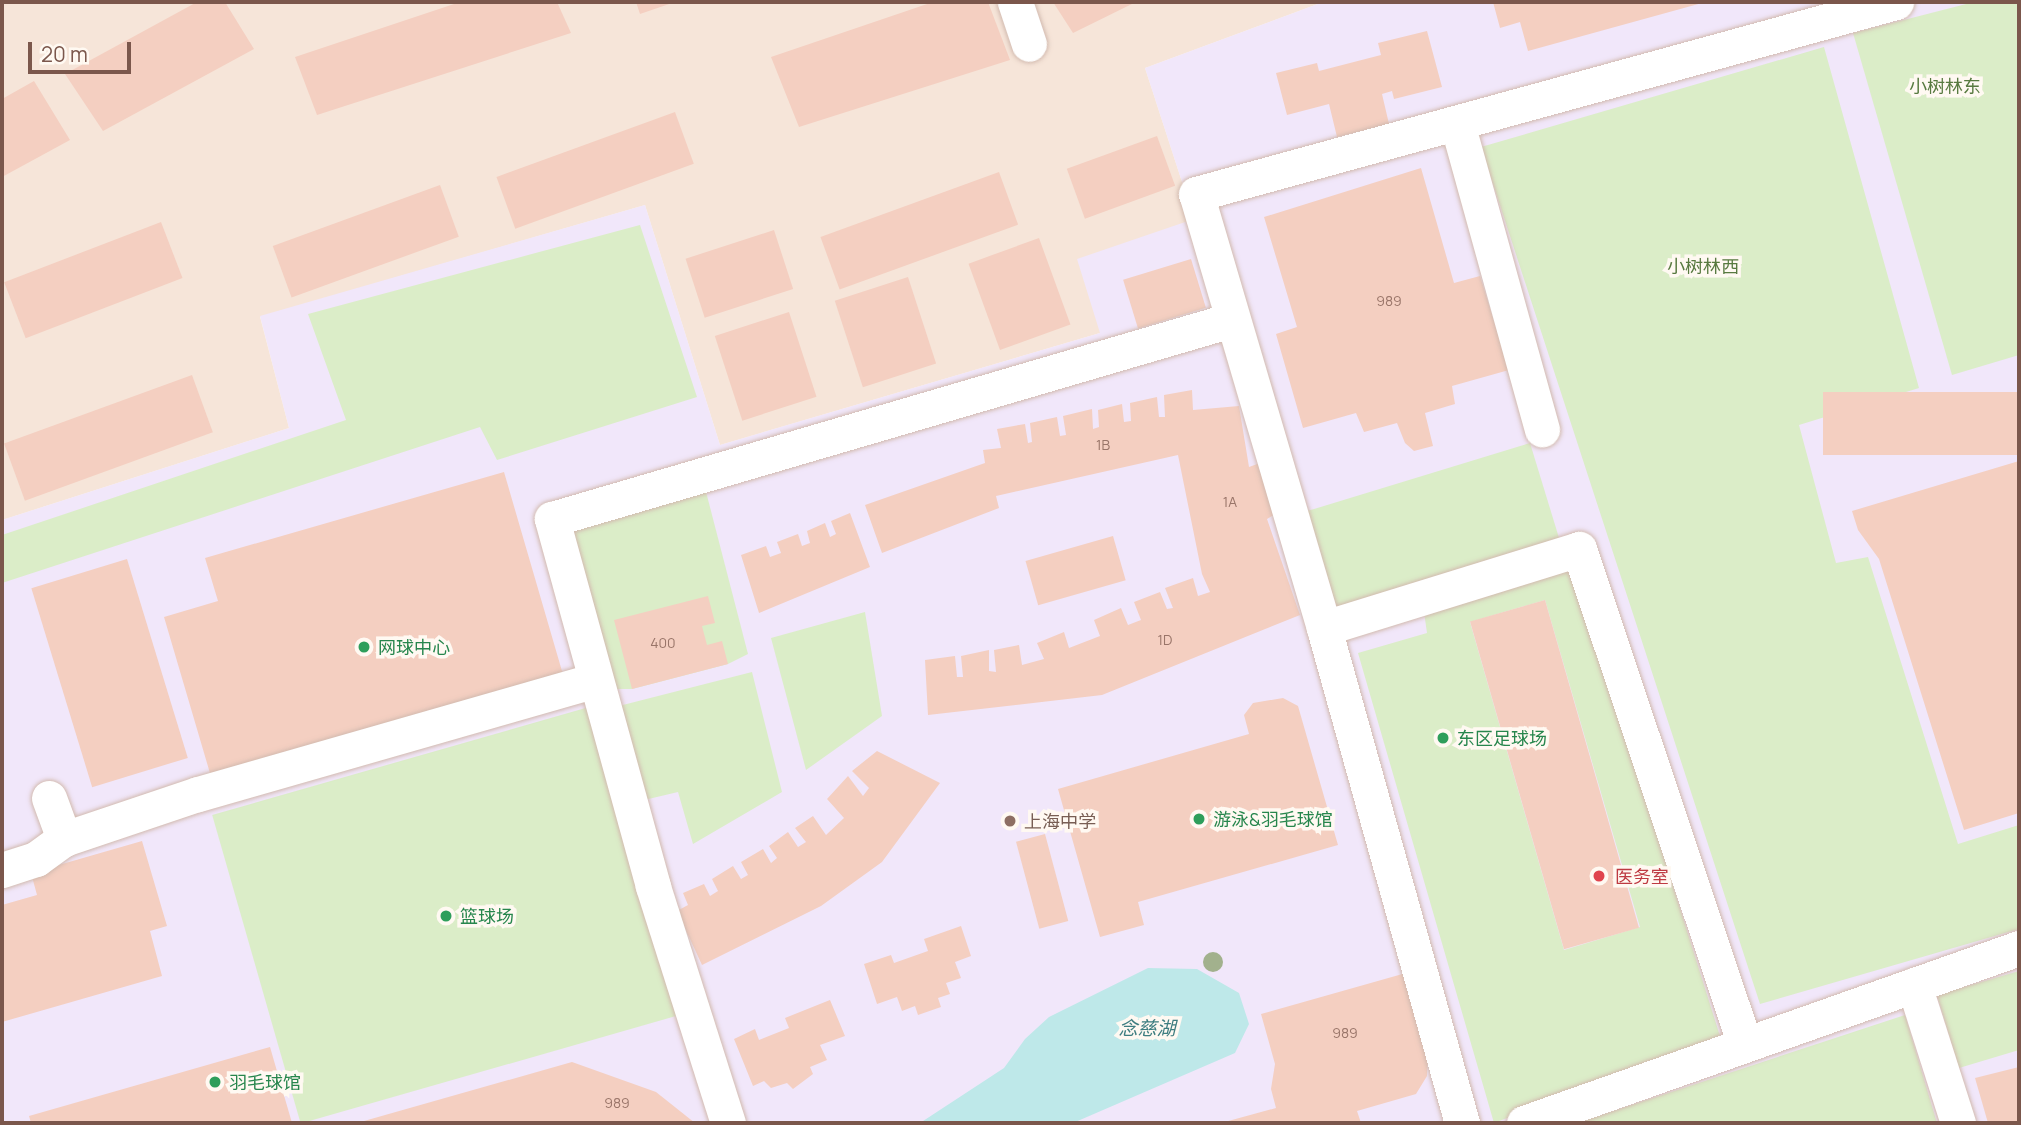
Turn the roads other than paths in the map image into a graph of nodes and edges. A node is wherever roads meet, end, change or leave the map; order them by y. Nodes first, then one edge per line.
1 (1015, 2) edge
2 (1896, 2) edge
3 (1029, 44) dead end
4 (1457, 123) junction
5 (1231, 320) junction
6 (1542, 429) dead end
7 (1324, 628) junction
8 (595, 680) junction
9 (49, 798) dead end
10 (64, 839) junction
11 (2, 870) edge
12 (2019, 948) edge
13 (1914, 985) junction
14 (1744, 1042) junction
15 (728, 1123) edge
16 (1462, 1123) edge
17 (1524, 1123) edge
18 (1958, 1123) edge

1 - 3 lane
2 - 4 lane
4 - 5 lane
4 - 6 lane
5 - 7 lane
5 - 8 lane
7 - 14 lane
7 - 16 lane
8 - 10 lane
8 - 15 lane
9 - 10 lane
10 - 11 lane
12 - 13 lane
13 - 14 lane
13 - 18 lane
14 - 17 lane

